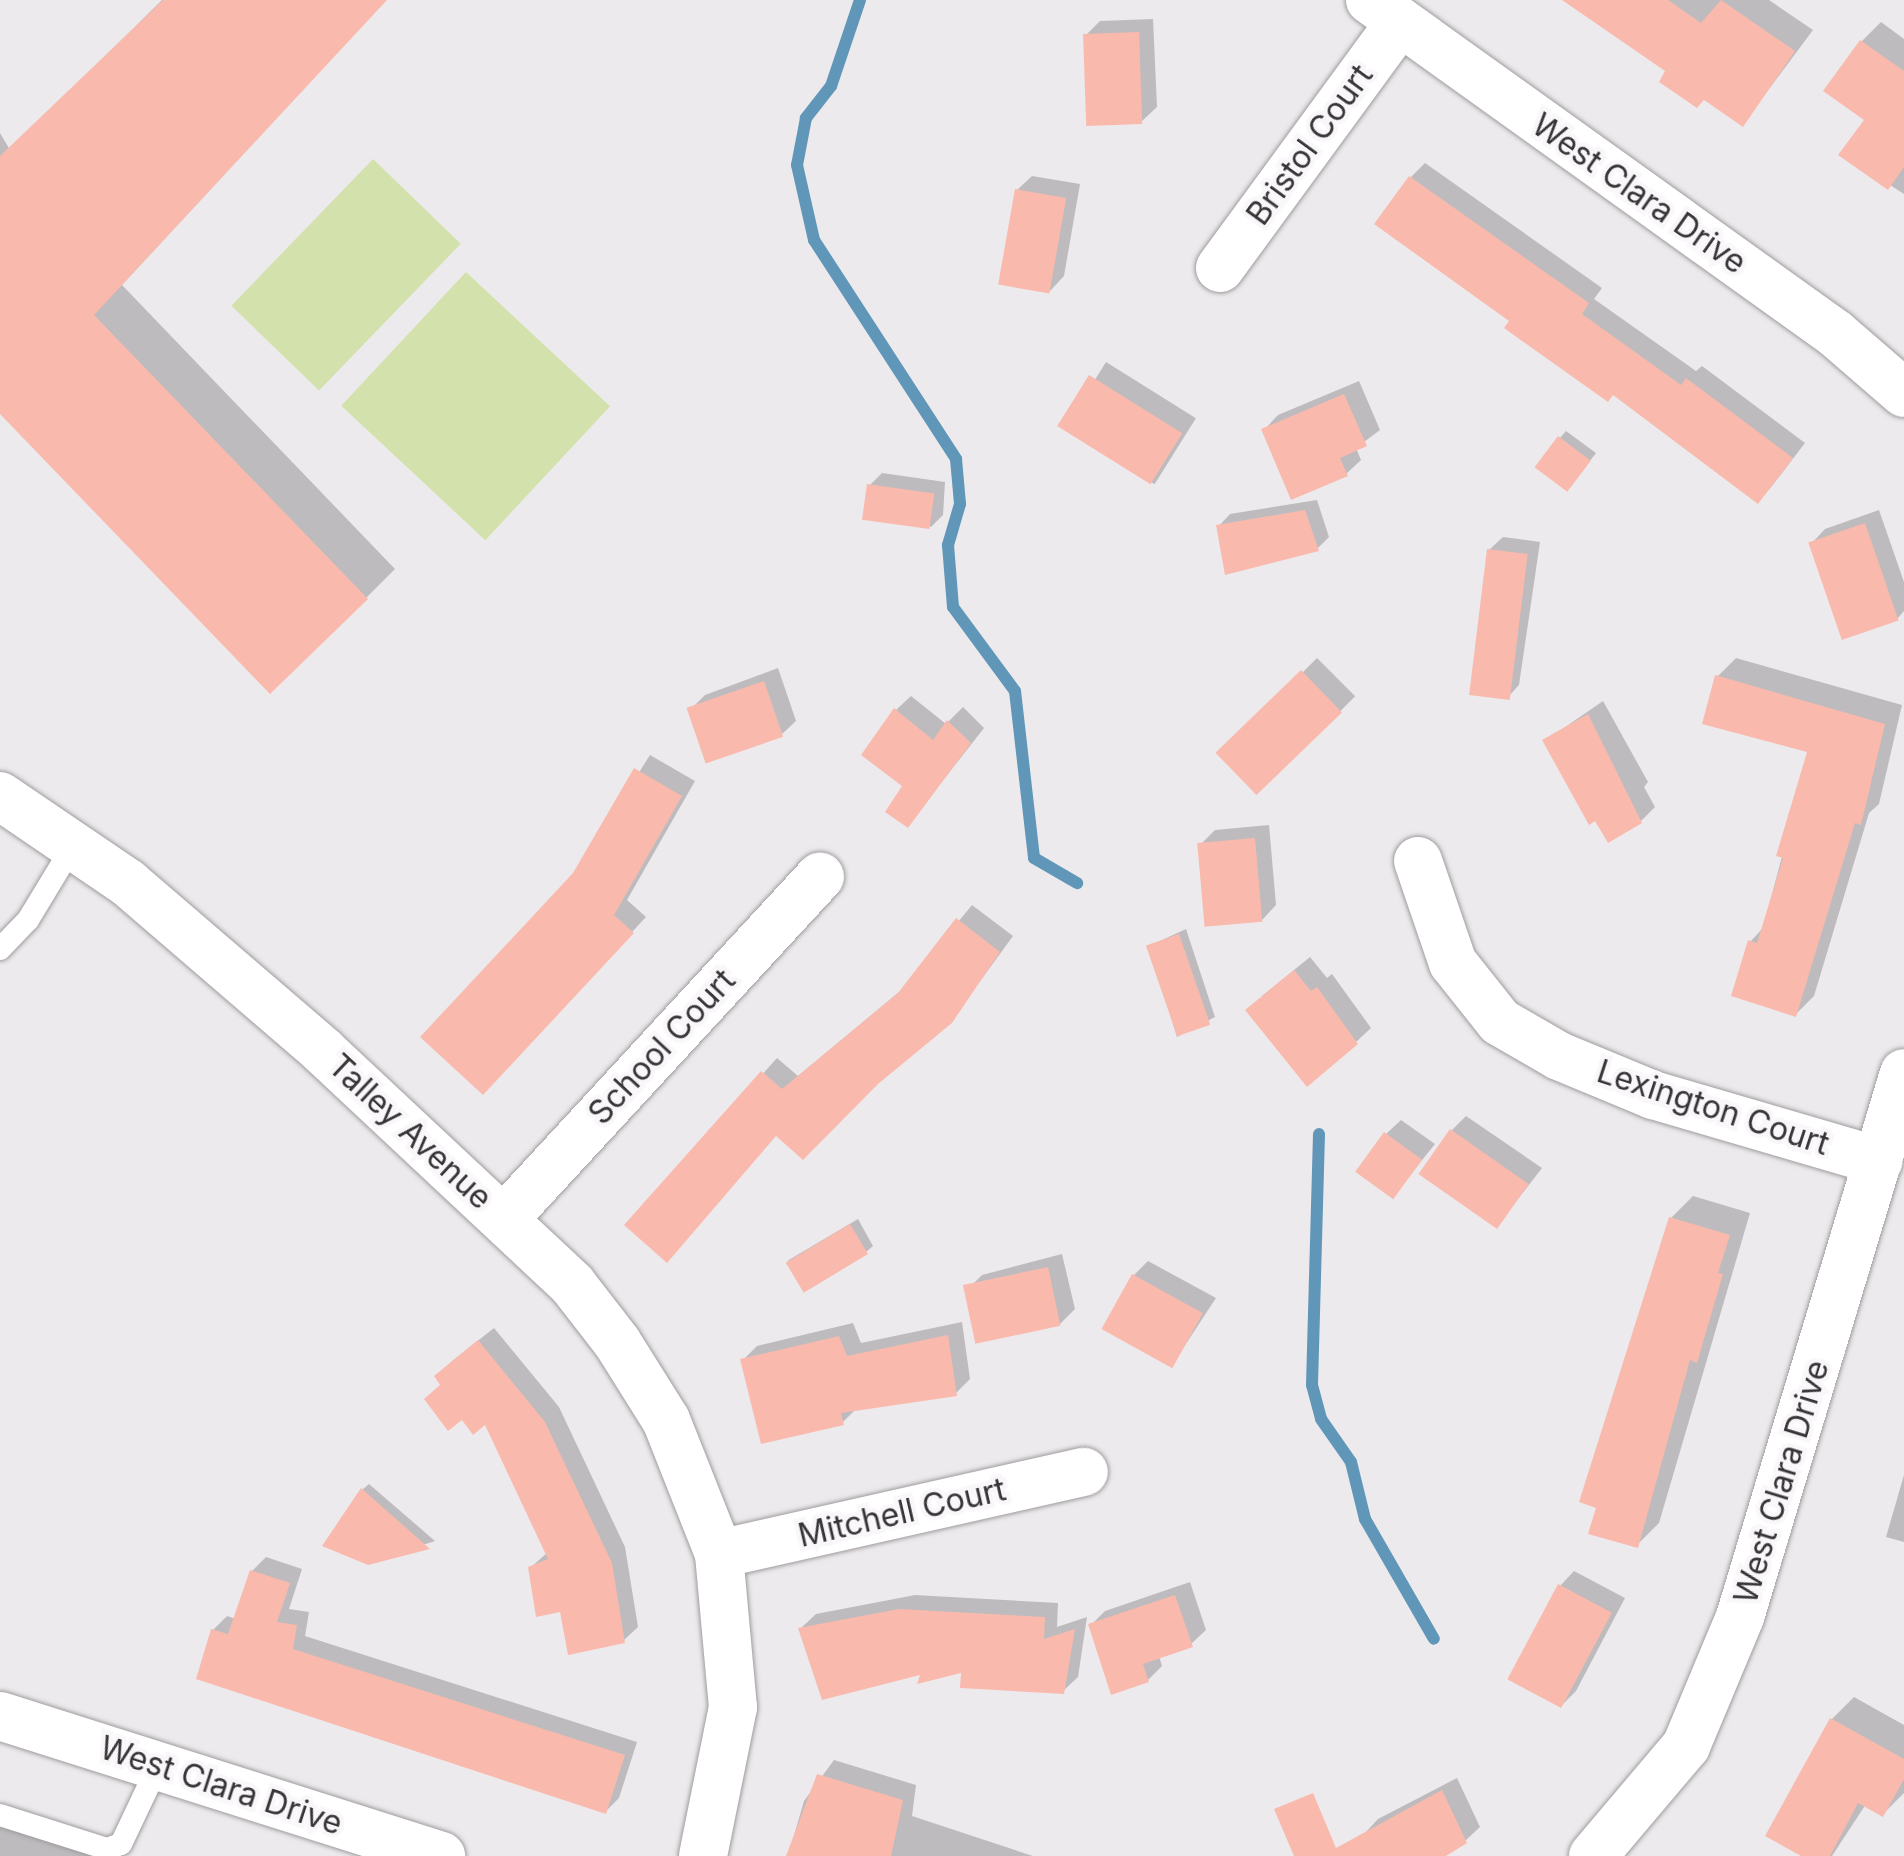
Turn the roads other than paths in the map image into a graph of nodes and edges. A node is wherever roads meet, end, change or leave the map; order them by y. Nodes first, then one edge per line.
1 (1385, 11) edge
2 (1220, 268) dead end
3 (1904, 392) edge
4 (0, 796) edge
5 (74, 844) junction
6 (1418, 861) dead end
7 (820, 876) dead end
8 (0, 949) edge
9 (1904, 1073) edge
10 (1879, 1161) junction
11 (504, 1219) junction
12 (1084, 1472) dead end
13 (719, 1554) junction
14 (0, 1716) edge
15 (158, 1766) junction
16 (0, 1814) edge
17 (442, 1856) edge
18 (703, 1856) edge
19 (1593, 1856) edge

1 - 2 street, Bristol Court
1 - 3 street, West Clara Drive
4 - 5 street, Talley Avenue
5 - 8 lane
5 - 11 street, Talley Avenue
6 - 10 street, Lexington Court
7 - 11 street, School Court
9 - 10 street, West Clara Drive
10 - 19 street, West Clara Drive
11 - 13 street, Talley Avenue
12 - 13 street, Mitchell Court
13 - 18 street
14 - 15 street, West Clara Drive
15 - 16 lane
15 - 17 street, West Clara Drive

